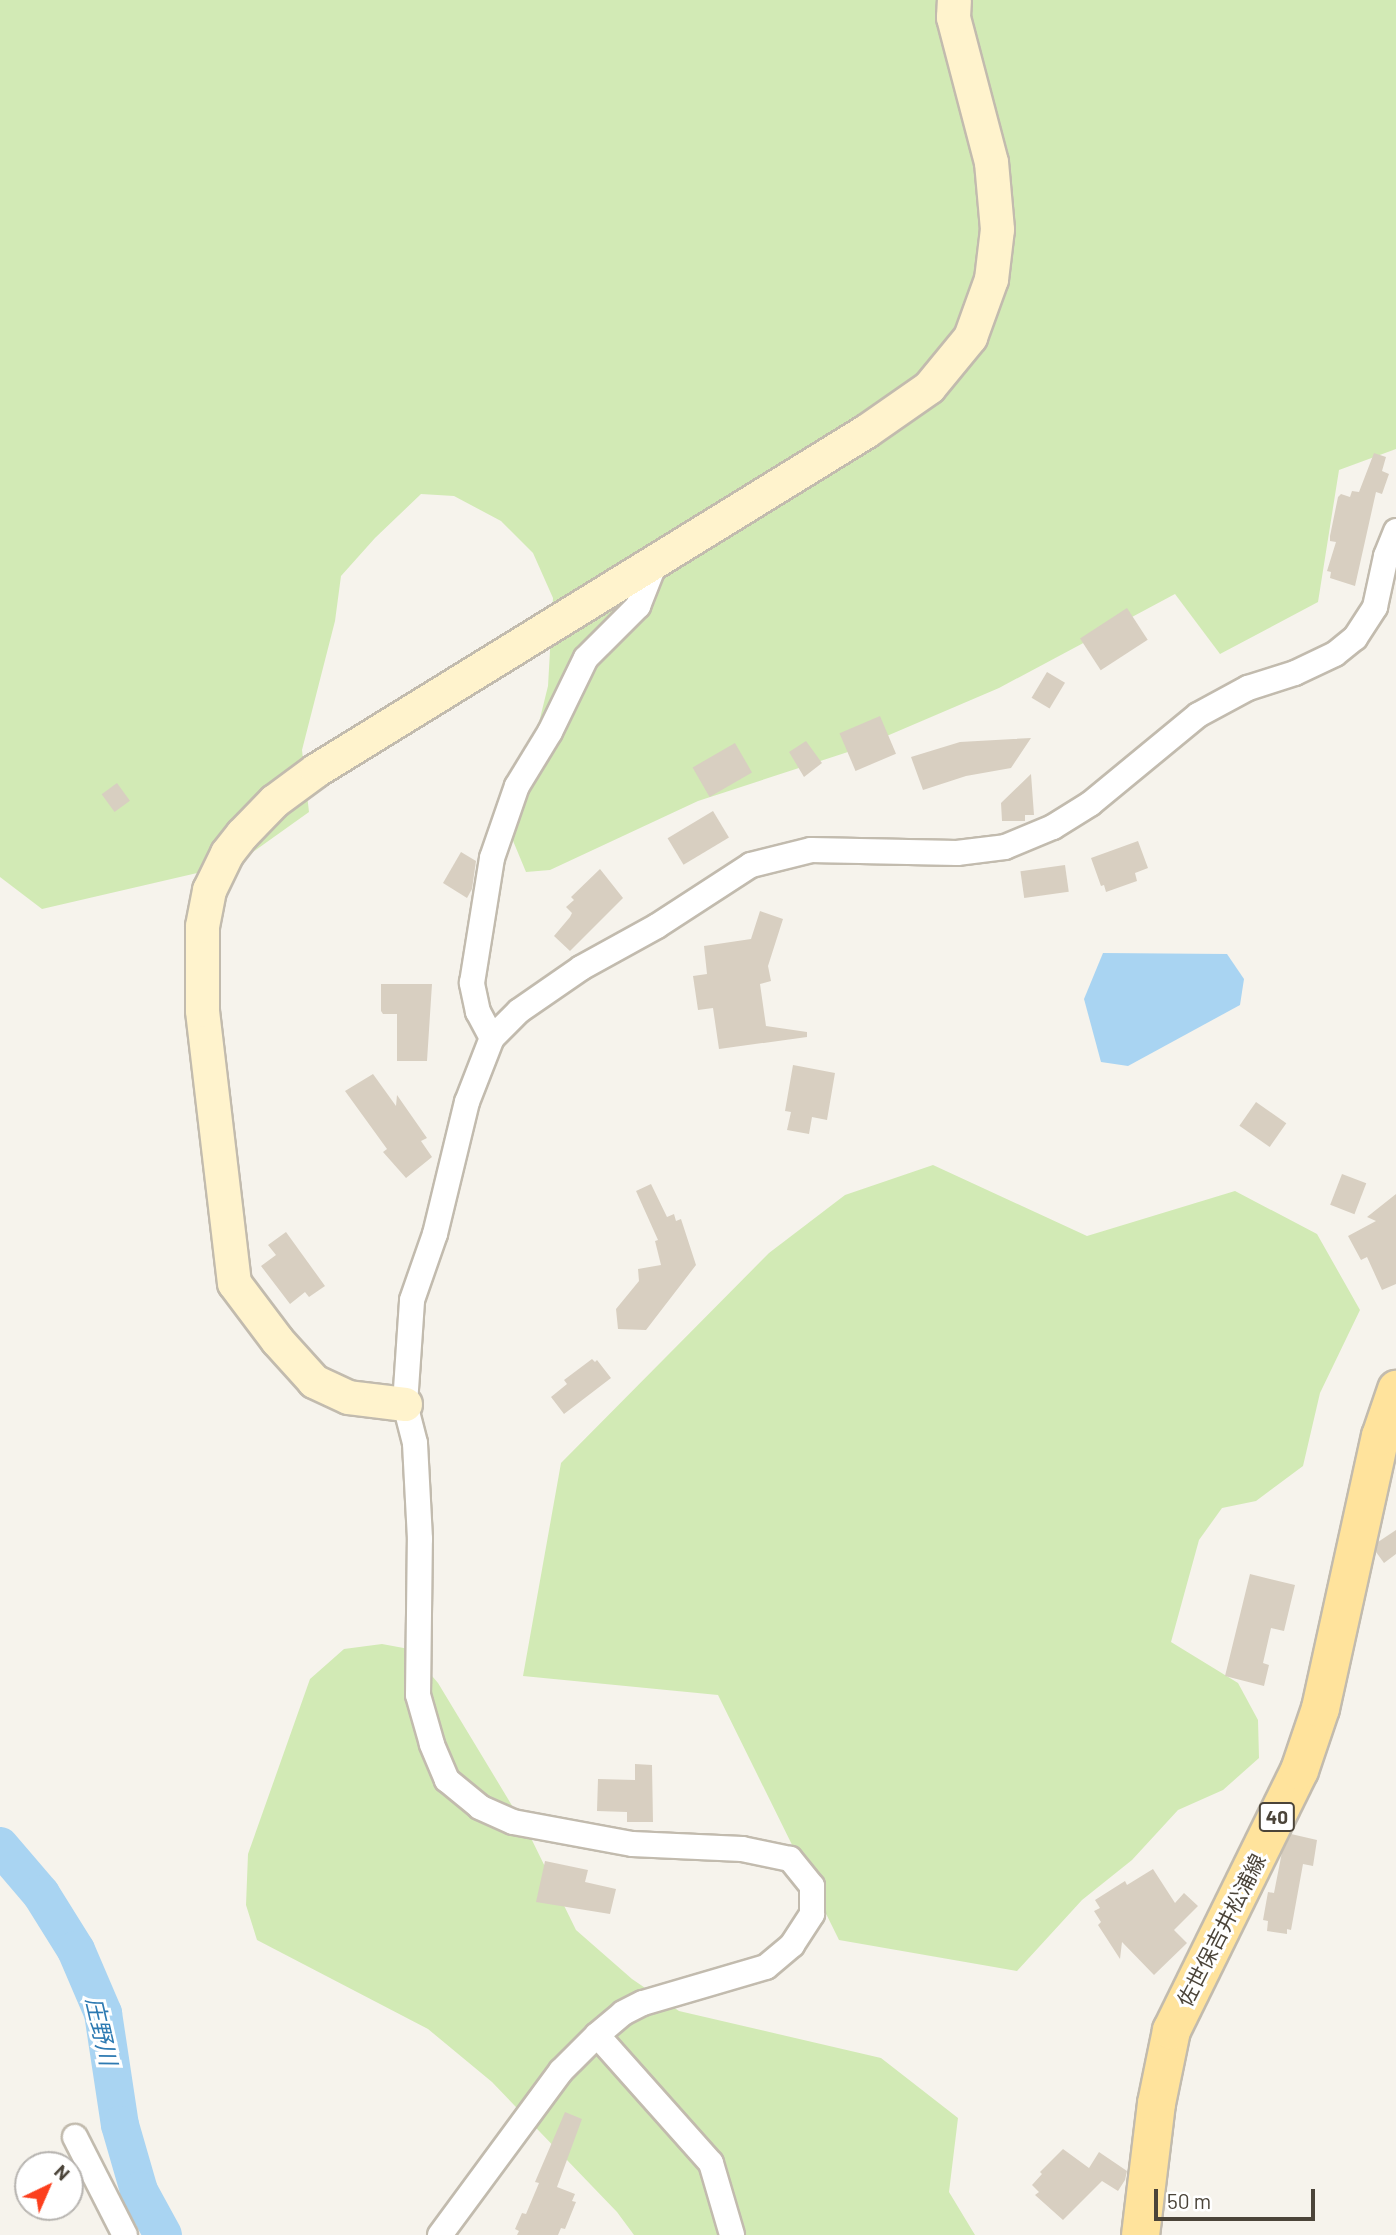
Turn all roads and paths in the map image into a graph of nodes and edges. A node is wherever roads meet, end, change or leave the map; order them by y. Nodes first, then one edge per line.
1 (954, 0) edge
2 (1396, 531) edge
3 (657, 558) junction
4 (492, 1038) junction
5 (1396, 1389) edge
6 (405, 1404) junction
7 (597, 2035) junction
8 (75, 2137) dead end
9 (125, 2235) edge
10 (440, 2235) edge
11 (732, 2235) edge
12 (1140, 2235) edge

1 - 3 street
2 - 4 street
3 - 4 street
3 - 6 street
4 - 6 street
5 - 12 main road, 佐世保吉井松浦線 / 40
6 - 7 street
7 - 10 street
7 - 11 street
8 - 9 street

